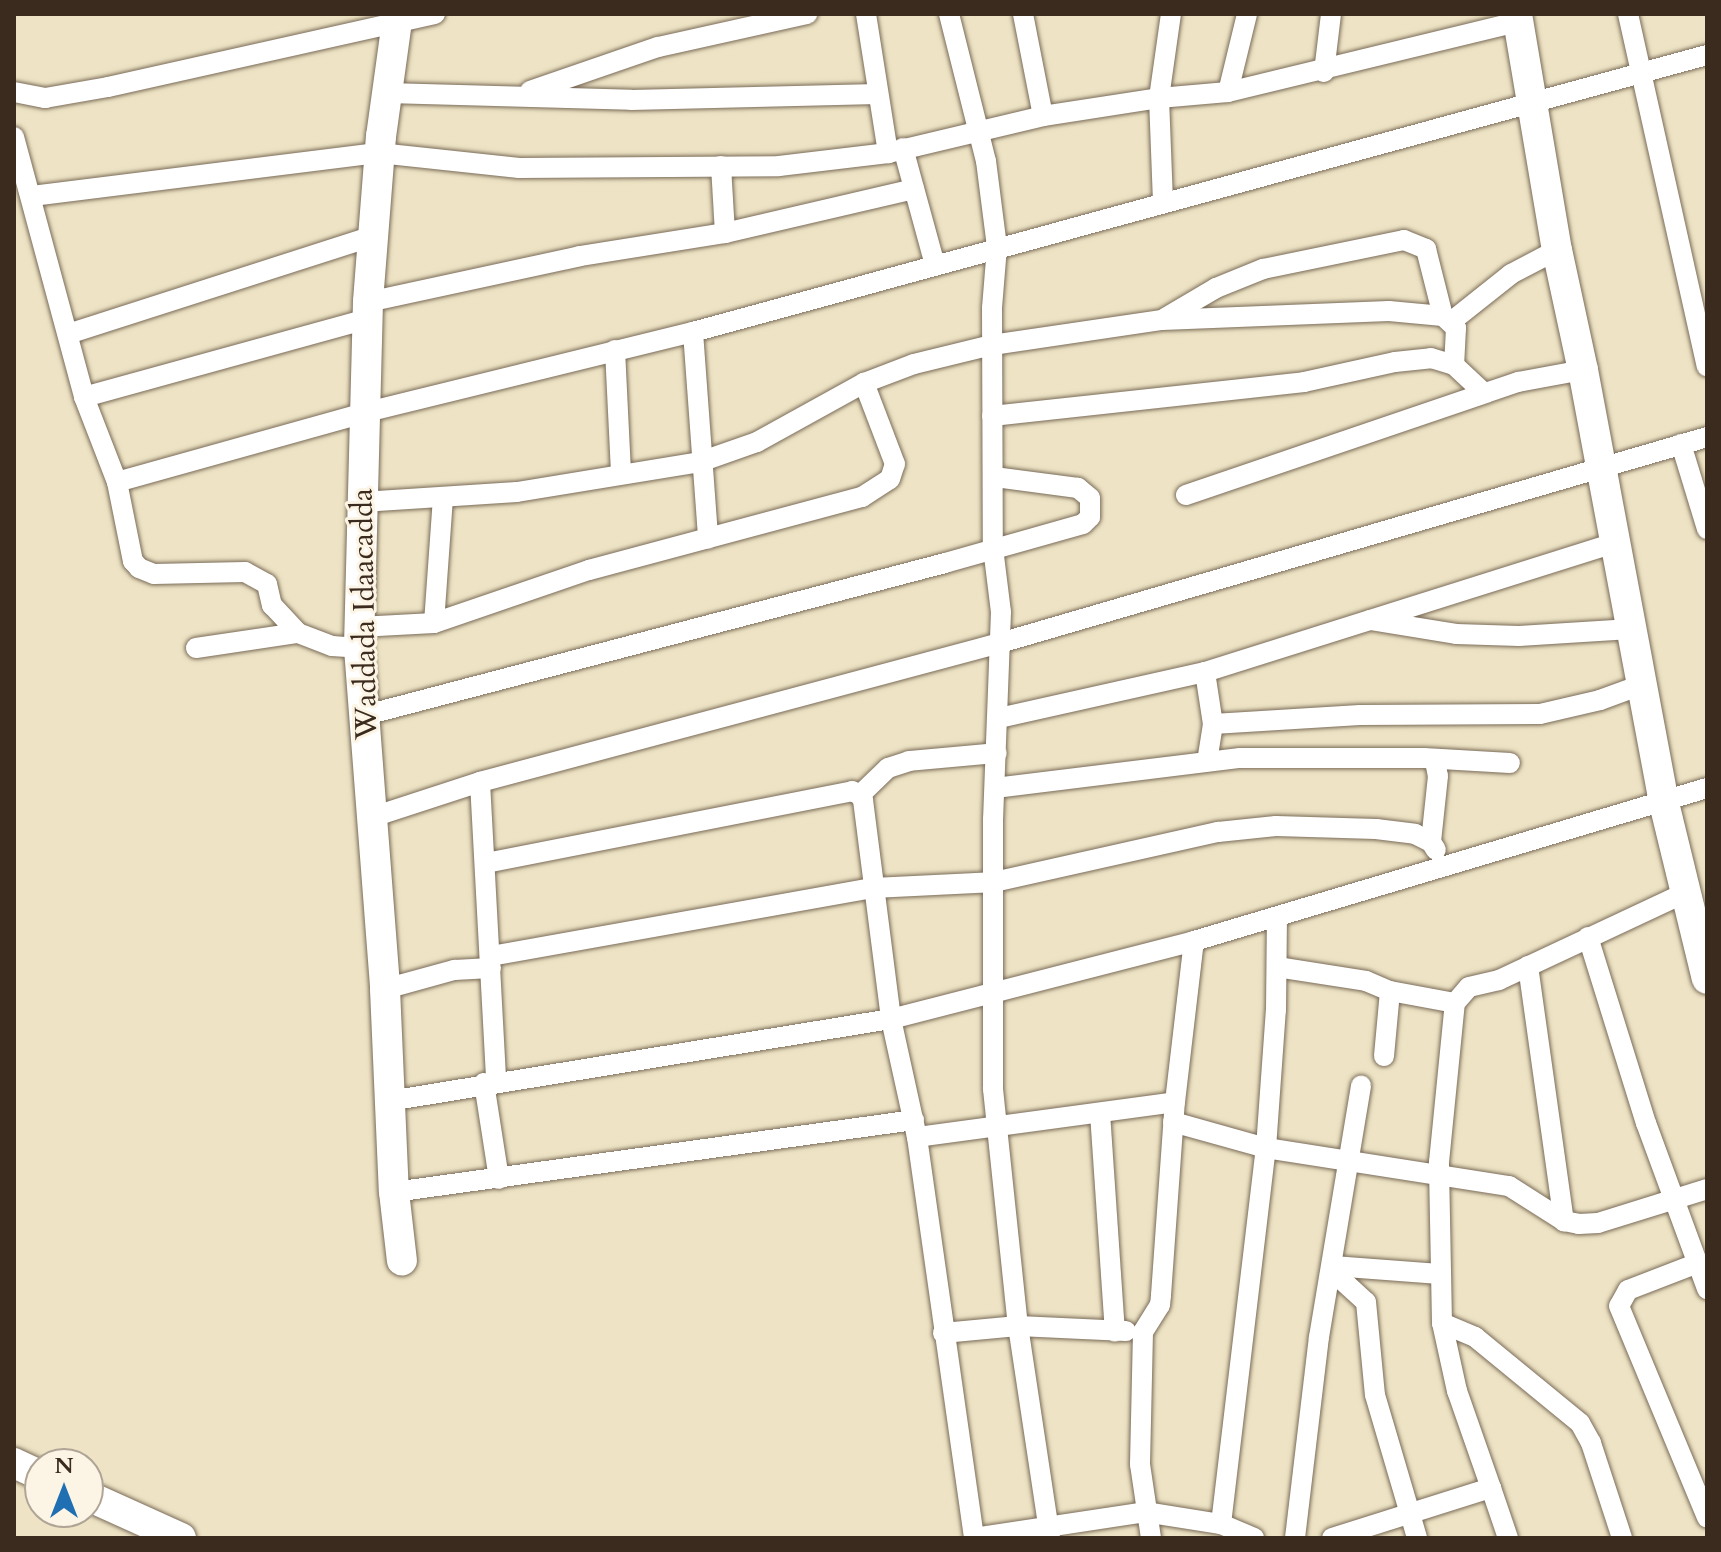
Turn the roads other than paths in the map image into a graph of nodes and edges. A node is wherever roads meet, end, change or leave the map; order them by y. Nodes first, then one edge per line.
1 (435, 14) edge
2 (807, 14) edge
3 (866, 14) edge
4 (949, 14) edge
5 (1023, 14) edge
6 (1171, 14) edge
7 (1247, 14) edge
8 (1331, 14) edge
9 (1628, 14) edge
10 (397, 18) edge
11 (1518, 18) edge
12 (1707, 55) edge
13 (1324, 72) junction
14 (1642, 74) junction
15 (14, 92) edge
16 (1228, 92) junction
17 (387, 93) junction
18 (878, 94) junction
19 (519, 95) junction
20 (1159, 98) junction
21 (1534, 102) junction
22 (1043, 116) junction
23 (976, 130) junction
24 (14, 137) edge
25 (896, 150) junction
26 (379, 153) junction
27 (721, 166) junction
28 (914, 189) junction
29 (32, 196) junction
30 (1163, 202) junction
31 (725, 233) junction
32 (374, 236) junction
33 (997, 247) junction
34 (1557, 250) junction
35 (935, 265) junction
36 (368, 310) junction
37 (1447, 318) junction
38 (1162, 320) junction
39 (693, 332) junction
40 (68, 334) junction
41 (992, 345) junction
42 (615, 350) junction
43 (1454, 365) junction
44 (1707, 366) edge
45 (1583, 370) junction
46 (864, 383) junction
47 (1484, 393) junction
48 (84, 397) junction
49 (367, 412) junction
50 (992, 416) junction
51 (1707, 437) edge
52 (1681, 444) junction
53 (700, 462) junction
54 (1601, 465) junction
55 (621, 474) junction
56 (994, 477) junction
57 (117, 482) junction
58 (1186, 495) dead end
59 (443, 498) junction
60 (362, 502) junction
61 (1707, 529) edge
62 (708, 538) junction
63 (1615, 543) junction
64 (993, 548) junction
65 (1366, 619) junction
66 (434, 623) junction
67 (1631, 629) junction
68 (298, 633) junction
69 (359, 638) junction
70 (1000, 643) junction
71 (196, 648) dead end
72 (1205, 672) junction
73 (1641, 685) junction
74 (362, 716) junction
75 (999, 718) junction
76 (1213, 724) junction
77 (997, 753) junction
78 (1207, 761) junction
79 (1435, 761) junction
80 (1510, 763) dead end
81 (480, 782) junction
82 (995, 788) junction
83 (1707, 788) edge
84 (860, 795) junction
85 (1663, 799) junction
86 (373, 817) junction
87 (1431, 842) junction
88 (486, 863) junction
89 (1440, 870) junction
90 (994, 882) junction
91 (873, 888) junction
92 (1685, 893) junction
93 (1277, 918) junction
94 (1588, 937) junction
95 (1194, 941) junction
96 (491, 962) junction
97 (1528, 966) junction
98 (1277, 967) junction
99 (1707, 979) edge
100 (385, 989) junction
101 (1390, 991) junction
102 (994, 994) junction
103 (1455, 1003) junction
104 (891, 1019) junction
105 (1384, 1056) dead end
106 (490, 1082) junction
107 (1361, 1085) dead end
108 (389, 1101) junction
109 (1174, 1112) junction
110 (1100, 1113) junction
111 (916, 1128) junction
112 (997, 1129) junction
113 (1266, 1148) junction
114 (1350, 1162) junction
115 (1439, 1175) junction
116 (499, 1179) junction
117 (1707, 1189) edge
118 (394, 1192) junction
119 (1675, 1199) junction
120 (1564, 1221) junction
121 (402, 1261) dead end
122 (1698, 1263) junction
123 (1332, 1268) junction
124 (1440, 1274) junction
125 (1707, 1289) edge
126 (1442, 1323) junction
127 (1018, 1326) junction
128 (1115, 1331) junction
129 (1143, 1332) junction
130 (943, 1333) junction
131 (1491, 1488) junction
132 (104, 1505) edge
133 (1145, 1512) junction
134 (1408, 1512) junction
135 (1707, 1517) edge
136 (1221, 1524) junction
137 (1049, 1532) edge
138 (159, 1535) edge
139 (974, 1538) edge
140 (1151, 1538) edge
141 (1254, 1538) edge
142 (1295, 1538) edge
143 (1332, 1538) edge
144 (1417, 1538) edge
145 (1508, 1538) edge
146 (1622, 1538) edge

1 - 10 street
2 - 19 street
3 - 18 street
4 - 23 street
5 - 22 street
6 - 20 street
7 - 16 street
8 - 13 street
9 - 14 street
10 - 15 street
10 - 17 street, Waddada Idaacadda
11 - 13 street
11 - 21 street
12 - 14 street
13 - 16 street
14 - 21 street
14 - 44 street
16 - 20 street
17 - 19 street
17 - 26 street, Waddada Idaacadda
18 - 19 street
18 - 25 street
20 - 22 street
20 - 30 street
21 - 30 street
21 - 34 street
22 - 23 street
23 - 25 street
23 - 33 street
24 - 29 street
25 - 27 street
25 - 28 street
26 - 27 street
26 - 29 street
26 - 32 street, Waddada Idaacadda
27 - 31 street
28 - 31 street
28 - 35 street
29 - 40 street
30 - 33 street
31 - 36 street
32 - 36 street, Waddada Idaacadda
32 - 40 street
33 - 35 street
33 - 41 street
34 - 37 street
34 - 45 street
35 - 39 street
36 - 48 street
36 - 49 street, Waddada Idaacadda
37 - 38 street
37 - 38 street
37 - 43 street
38 - 41 street
39 - 42 street
39 - 53 street
40 - 48 street
41 - 46 street
41 - 50 street
42 - 49 street
42 - 55 street
43 - 47 street
43 - 50 street
45 - 47 street
45 - 54 street
46 - 53 street
46 - 62 street
47 - 58 street
48 - 57 street
49 - 57 street
49 - 60 street, Waddada Idaacadda
50 - 56 street
51 - 52 street
52 - 54 street
52 - 61 street
53 - 55 street
53 - 62 street
54 - 63 street
54 - 70 street
55 - 59 street
56 - 64 street
56 - 64 street
57 - 68 street
59 - 60 street
59 - 66 street
60 - 69 street, Waddada Idaacadda
62 - 66 street
63 - 65 street
63 - 67 street
64 - 70 street
64 - 74 street
65 - 67 street
65 - 72 street
66 - 69 street
67 - 73 street
68 - 69 street
68 - 71 street
69 - 74 street, Waddada Idaacadda
70 - 75 street
70 - 81 street
72 - 75 street
72 - 76 street
73 - 76 street
73 - 85 street
74 - 86 street, Waddada Idaacadda
75 - 77 street
76 - 78 street
77 - 82 street
77 - 84 street
78 - 79 street
78 - 82 street
79 - 80 street
79 - 87 street
81 - 86 street
81 - 88 street
82 - 90 street
83 - 85 street
84 - 88 street
84 - 91 street
85 - 89 street
85 - 92 street
86 - 100 street, Waddada Idaacadda
87 - 89 street
87 - 90 street
88 - 96 street
89 - 93 street
90 - 91 street
90 - 102 street
91 - 96 street
91 - 104 street
92 - 94 street
92 - 99 street
93 - 95 street
93 - 98 street
94 - 97 street
94 - 119 street
95 - 102 street
95 - 109 street
96 - 100 street
96 - 106 street
97 - 103 street
97 - 120 street
98 - 101 street
98 - 113 street
100 - 108 street, Waddada Idaacadda
101 - 103 street
101 - 105 street
102 - 104 street
102 - 112 street
103 - 115 street
104 - 106 street
104 - 111 street
106 - 108 street
106 - 116 street
107 - 114 street
108 - 118 street, Waddada Idaacadda
109 - 110 street
109 - 113 street
109 - 129 street
110 - 112 street
110 - 128 street
111 - 112 street
111 - 116 street
111 - 130 street
112 - 127 street
113 - 114 street
113 - 136 street
114 - 115 street
114 - 123 street
115 - 120 street
115 - 124 street
116 - 118 street
117 - 119 street
118 - 121 street, Waddada Idaacadda
119 - 120 street
119 - 122 street
122 - 125 street
122 - 135 street
123 - 124 street
123 - 134 street
123 - 142 street
124 - 126 street
126 - 131 street
126 - 146 street
127 - 128 street
127 - 130 street
127 - 137 street
128 - 129 street
129 - 133 street
130 - 139 street
131 - 134 street
131 - 145 street
132 - 138 street
133 - 136 street
133 - 137 street
133 - 140 street
134 - 143 street
134 - 144 street
136 - 141 street
137 - 139 street

